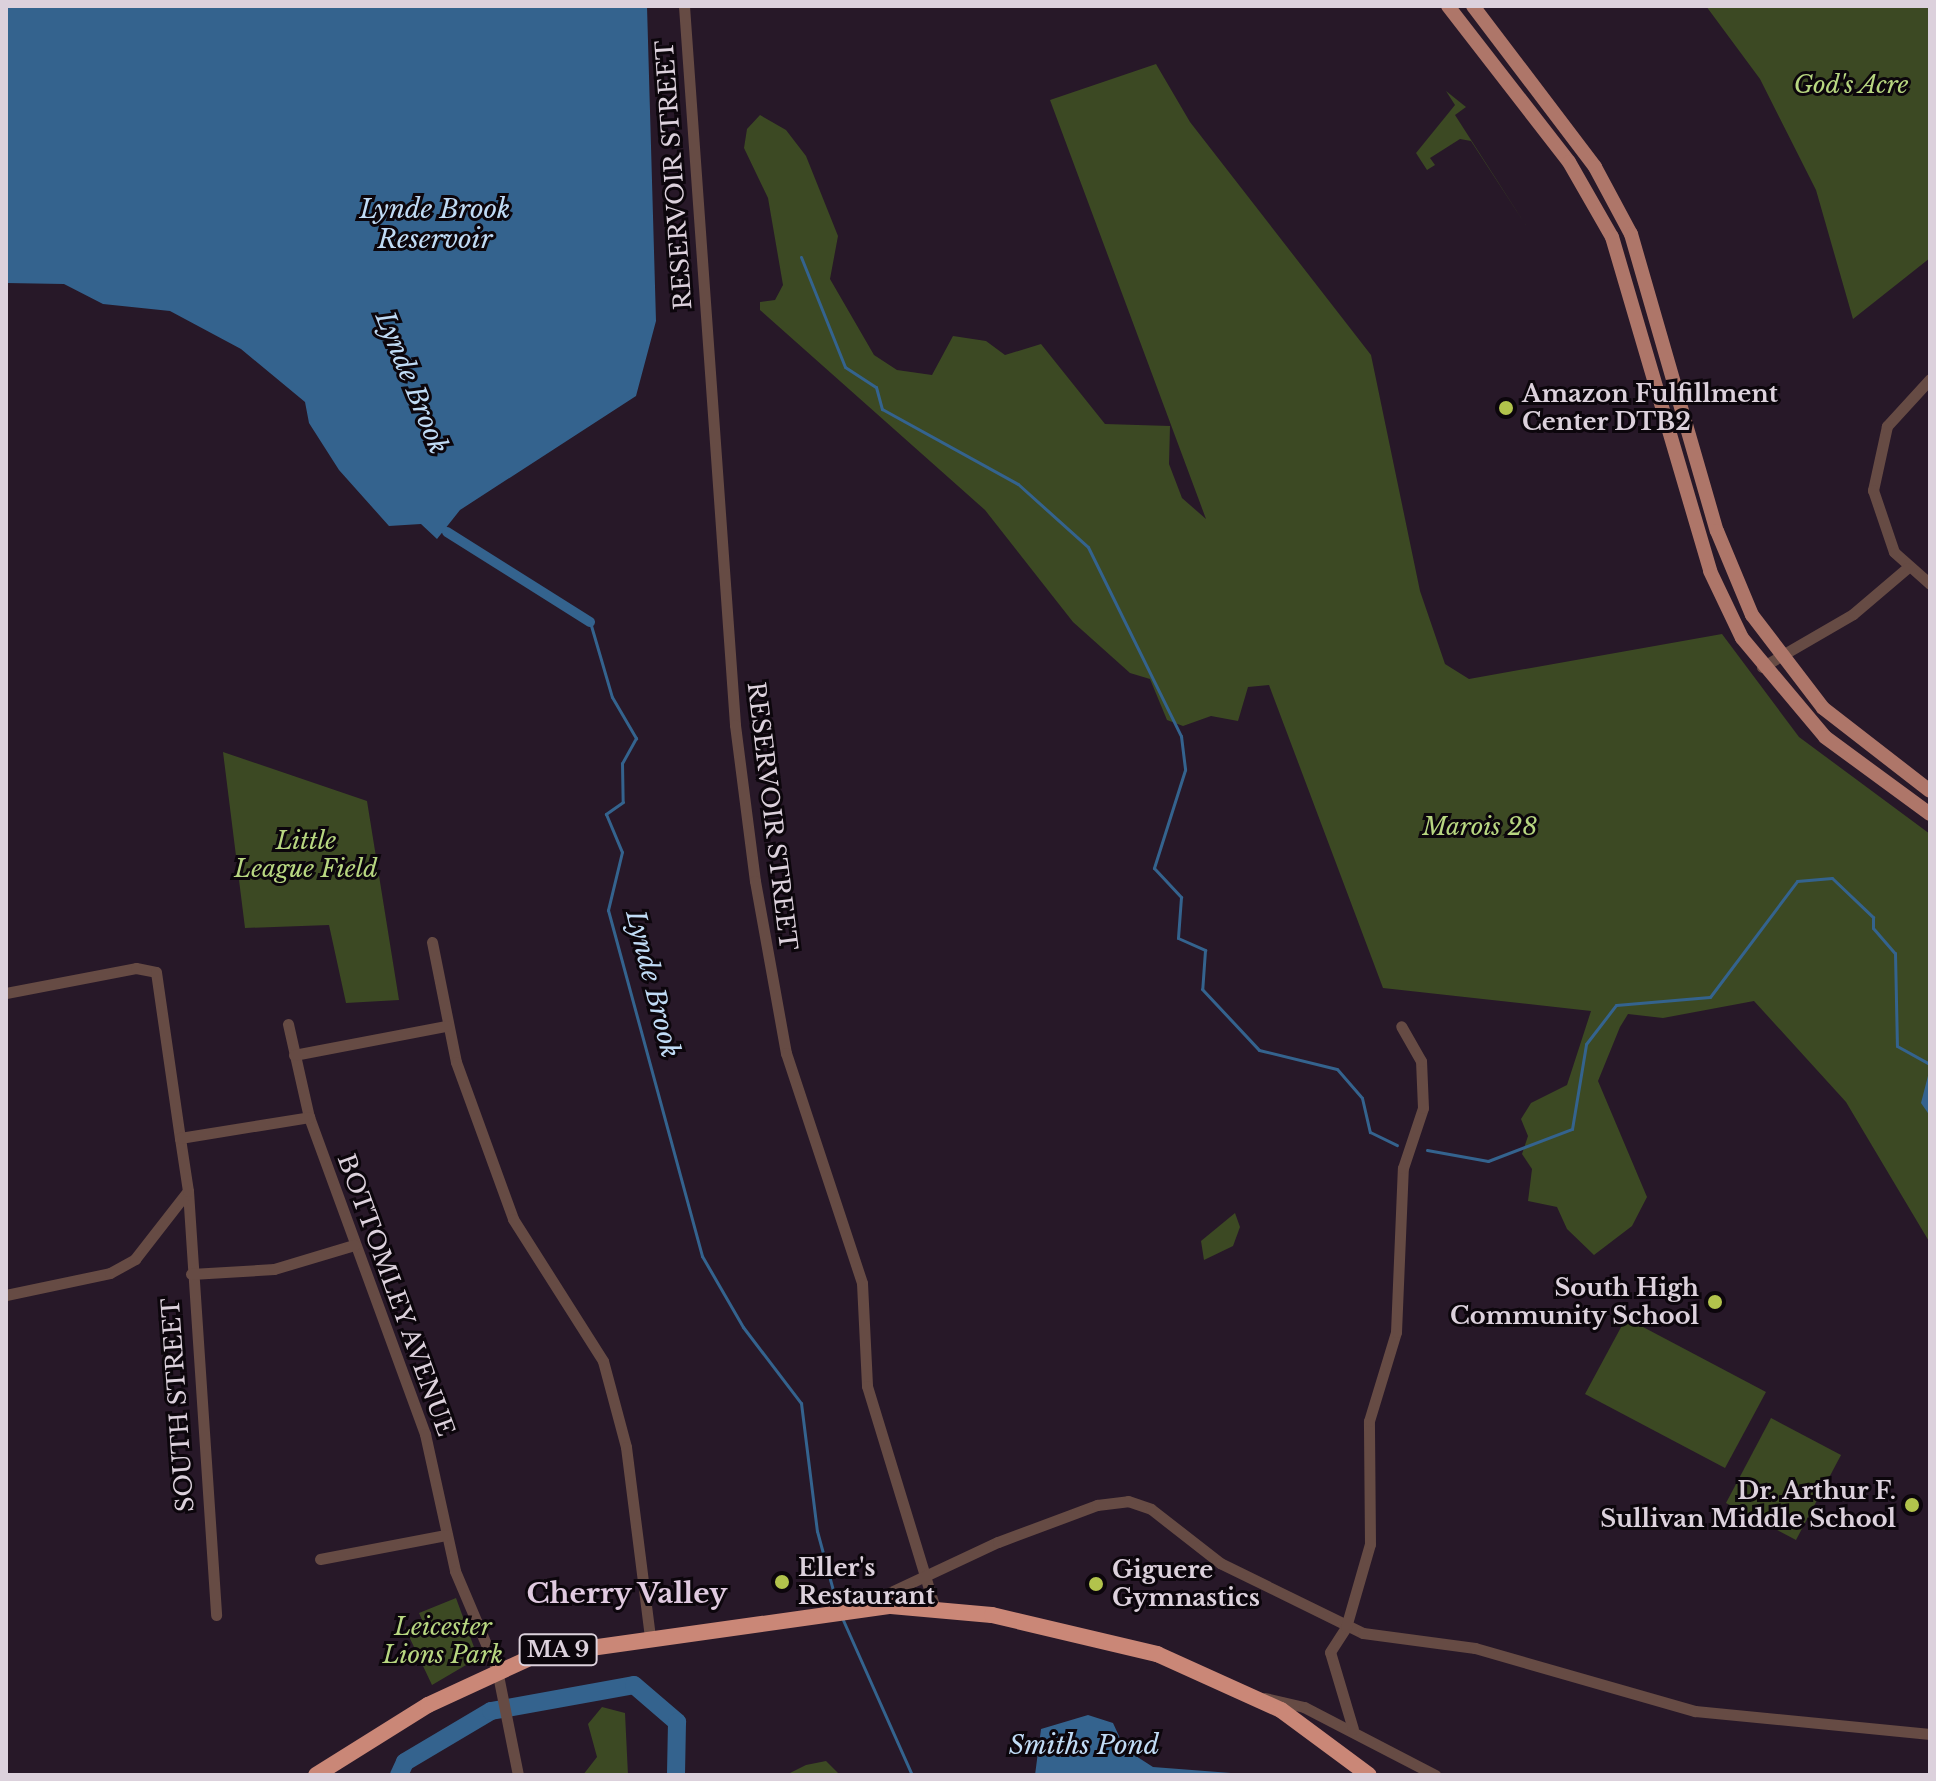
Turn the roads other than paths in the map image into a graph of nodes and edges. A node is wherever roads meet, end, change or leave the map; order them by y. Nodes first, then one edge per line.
1 (684, 6) edge
2 (1448, 6) edge
3 (1473, 6) edge
4 (1930, 379) edge
5 (1907, 568) junction
6 (1930, 584) edge
7 (1779, 657) junction
8 (1762, 667) junction
9 (1930, 791) edge
10 (1930, 814) edge
11 (432, 942) dead end
12 (6, 993) edge
13 (288, 1024) dead end
14 (446, 1026) junction
15 (1401, 1026) dead end
16 (294, 1055) junction
17 (309, 1117) junction
18 (180, 1138) junction
19 (188, 1191) junction
20 (354, 1245) junction
21 (191, 1274) junction
22 (6, 1295) edge
23 (446, 1535) junction
24 (320, 1559) dead end
25 (923, 1572) junction
26 (935, 1609) junction
27 (842, 1611) junction
28 (216, 1615) dead end
29 (1346, 1627) junction
30 (650, 1638) junction
31 (497, 1670) junction
32 (1257, 1697) junction
33 (1353, 1729) junction
34 (1930, 1734) edge
35 (515, 1771) edge
36 (316, 1775) edge
37 (1369, 1775) edge
38 (1435, 1775) edge

1 - 25 street, RESERVOIR STREET
2 - 8 main road
3 - 7 main road
4 - 5 street
5 - 6 street
5 - 7 street
7 - 8 street
7 - 9 main road
8 - 10 main road
11 - 14 street
12 - 18 street, SOUTH STREET
13 - 16 street, BOTTOMLEY AVENUE
14 - 16 street
14 - 30 street
15 - 29 street
16 - 17 street, BOTTOMLEY AVENUE
17 - 18 street
17 - 20 street, BOTTOMLEY AVENUE
18 - 19 street, SOUTH STREET
19 - 21 street, SOUTH STREET
19 - 22 street
20 - 21 street
20 - 23 street, BOTTOMLEY AVENUE
21 - 28 street, SOUTH STREET
23 - 24 street
23 - 31 street, BOTTOMLEY AVENUE
25 - 26 street, RESERVOIR STREET
25 - 27 street
25 - 29 street
26 - 27 highway, MA 9
26 - 32 highway, MA 9
27 - 30 highway, MA 9
29 - 33 street
29 - 34 street
30 - 31 highway, MA 9
31 - 35 street, BOTTOMLEY AVENUE
31 - 36 highway, MA 9
32 - 33 street
32 - 37 highway, MA 9
33 - 38 street

